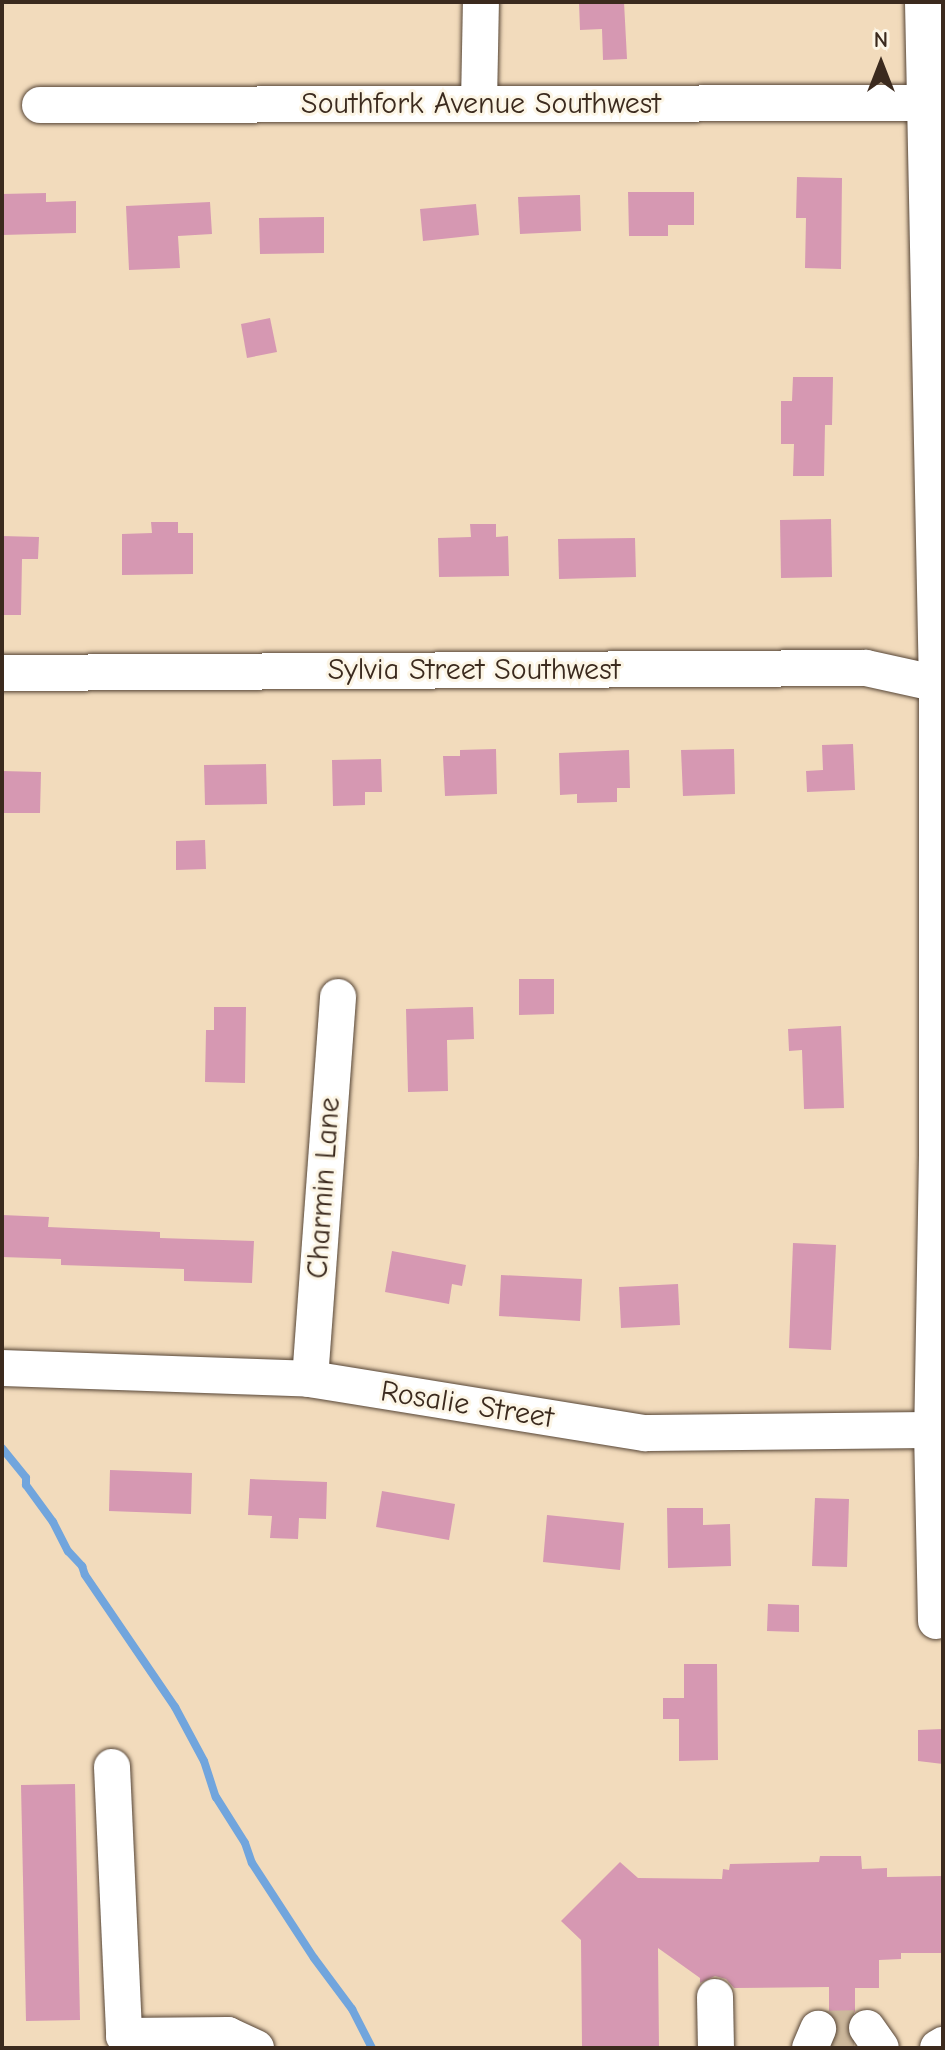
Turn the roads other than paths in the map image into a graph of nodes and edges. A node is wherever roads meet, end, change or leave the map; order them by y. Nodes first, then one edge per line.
1 (481, 2) edge
2 (923, 2) edge
3 (479, 103) junction
4 (923, 103) junction
5 (40, 105) dead end
6 (2, 673) edge
7 (940, 686) edge
8 (338, 997) dead end
9 (940, 1155) edge
10 (2, 1368) edge
11 (310, 1379) junction
12 (932, 1430) junction
13 (936, 1621) dead end
14 (112, 1767) dead end
15 (715, 1997) dead end
16 (943, 2045) edge
17 (256, 2048) edge
18 (716, 2048) edge
19 (938, 2048) edge

1 - 3 street
2 - 4 street
3 - 4 street, Southfork Avenue Southwest
3 - 5 street, Southfork Avenue Southwest
4 - 7 street
6 - 7 street, Sylvia Street Southwest
7 - 9 street
8 - 11 street, Charmin Lane
9 - 12 street
10 - 11 street, Rosalie Street
11 - 12 street, Rosalie Street
12 - 13 street
14 - 17 street
15 - 18 street
16 - 19 street

